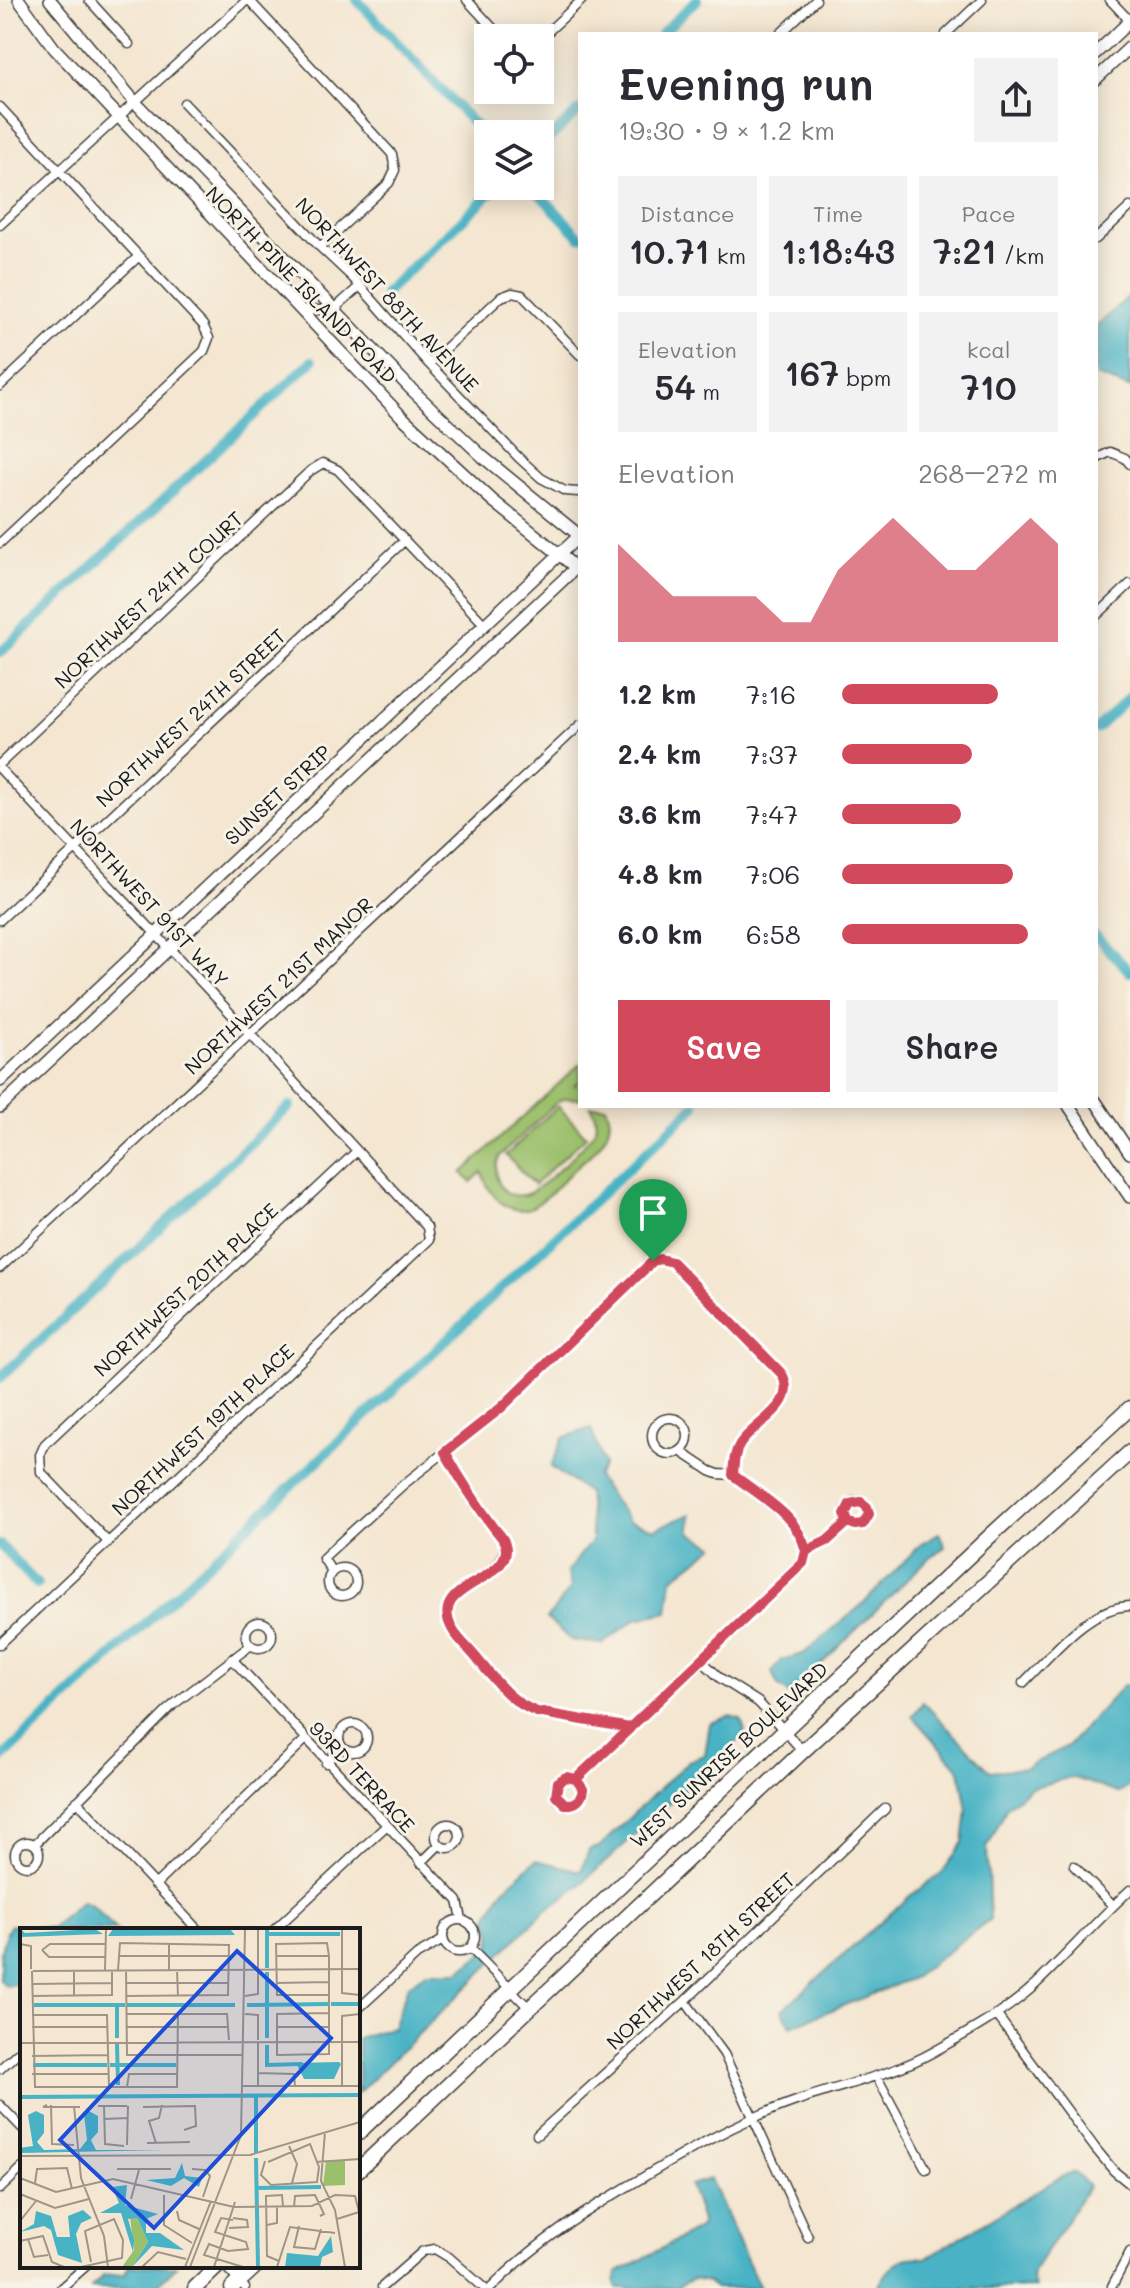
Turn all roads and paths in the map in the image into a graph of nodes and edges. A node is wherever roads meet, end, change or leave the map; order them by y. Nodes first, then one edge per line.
1 (19, 0) edge
2 (50, 0) edge
3 (89, 0) edge
4 (248, 0) edge
5 (467, 0) edge
6 (582, 0) edge
7 (816, 0) edge
8 (982, 0) edge
9 (1110, 0) edge
10 (1130, 21) edge
11 (489, 24) edge
12 (554, 26) edge
13 (782, 32) edge
14 (948, 32) edge
15 (129, 44) dead end
16 (1130, 47) edge
17 (1098, 51) edge
18 (1098, 77) edge
19 (134, 101) junction
20 (184, 103) dead end
21 (0, 107) edge
22 (117, 116) junction
23 (59, 170) junction
24 (1130, 207) edge
25 (0, 225) edge
26 (1098, 237) edge
27 (320, 247) junction
28 (139, 256) junction
29 (360, 286) junction
30 (299, 310) junction
31 (333, 310) junction
32 (578, 353) edge
33 (429, 364) junction
34 (0, 386) edge
35 (1098, 458) edge
36 (1130, 464) edge
37 (578, 492) dead end
38 (578, 533) edge
39 (578, 537) edge
40 (405, 540) junction
41 (0, 543) edge
42 (559, 554) junction
43 (578, 567) edge
44 (578, 569) edge
45 (1130, 584) edge
46 (1098, 614) edge
47 (484, 624) junction
48 (578, 727) edge
49 (0, 766) edge
50 (75, 848) junction
51 (0, 920) edge
52 (156, 934) junction
53 (169, 948) junction
54 (251, 1035) junction
55 (0, 1081) edge
56 (1098, 1105) edge
57 (0, 1107) edge
58 (1070, 1108) edge
59 (357, 1151) junction
60 (1130, 1153) edge
61 (1130, 1197) edge
62 (429, 1240) joint
63 (0, 1268) edge
64 (1130, 1408) edge
65 (680, 1451) junction
66 (445, 1452) junction
67 (1130, 1452) edge
68 (733, 1475) junction
69 (848, 1522) dead end
70 (108, 1542) junction
71 (806, 1551) junction
72 (332, 1572) dead end
73 (1130, 1606) edge
74 (0, 1644) edge
75 (251, 1645) dead end
76 (232, 1659) junction
77 (701, 1660) junction
78 (1023, 1683) dead end
79 (630, 1728) junction
80 (784, 1730) junction
81 (305, 1740) junction
82 (342, 1747) dead end
83 (803, 1751) junction
84 (326, 1763) junction
85 (576, 1779) dead end
86 (77, 1801) junction
87 (885, 1809) dead end
88 (386, 1826) junction
89 (35, 1844) dead end
90 (439, 1845) dead end
91 (421, 1863) junction
92 (1074, 1866) dead end
93 (155, 1885) junction
94 (1130, 1890) edge
95 (1113, 1906) junction
96 (462, 1919) junction
97 (196, 1928) edge
98 (276, 1928) edge
99 (443, 1940) junction
100 (473, 1951) junction
101 (510, 1989) junction
102 (685, 2001) junction
103 (360, 2007) edge
104 (530, 2009) junction
105 (996, 2014) junction
106 (17, 2053) dead end
107 (0, 2069) edge
108 (877, 2077) junction
109 (0, 2105) edge
110 (754, 2117) junction
111 (20, 2126) edge
112 (360, 2131) edge
113 (537, 2135) dead end
114 (360, 2168) edge
115 (926, 2169) dead end
116 (20, 2170) edge
117 (1130, 2184) edge
118 (0, 2189) edge
119 (808, 2237) dead end
120 (1130, 2252) edge
121 (84, 2268) edge
122 (216, 2268) edge
123 (226, 2268) edge
124 (254, 2268) edge
125 (239, 2286) edge
126 (1112, 2286) dead end
127 (382, 2287) edge
128 (61, 2288) edge
129 (195, 2288) edge
130 (484, 2288) edge
131 (491, 2288) edge

1 - 22 main road, NORTH PINE ISLAND ROAD
2 - 19 main road, NORTH PINE ISLAND ROAD
3 - 15 street
4 - 19 street
4 - 27 street
5 - 11 street
6 - 12 street
7 - 13 street
8 - 14 street
9 - 10 street
10 - 17 main road
16 - 18 main road
19 - 22 street
19 - 31 main road, NORTH PINE ISLAND ROAD
20 - 27 street, NORTHWEST 88TH AVENUE
21 - 23 street
22 - 23 street
22 - 30 main road, NORTH PINE ISLAND ROAD
23 - 25 street
23 - 28 street
24 - 26 street
27 - 29 street, NORTHWEST 88TH AVENUE
28 - 34 street
28 - 41 street
29 - 31 street
29 - 33 street, NORTHWEST 88TH AVENUE
30 - 31 street
30 - 42 main road, NORTH PINE ISLAND ROAD
31 - 38 main road, NORTH PINE ISLAND ROAD
32 - 33 street
33 - 37 street, NORTHWEST 88TH AVENUE
35 - 36 street
39 - 42 main road, SUNSET STRIP
40 - 47 street
40 - 49 street, NORTHWEST 24TH COURT
40 - 50 street, NORTHWEST 24TH STREET
42 - 43 main road, NORTH PINE ISLAND ROAD
42 - 47 main road, SUNSET STRIP
44 - 53 main road, SUNSET STRIP
45 - 46 street
47 - 52 main road, SUNSET STRIP
48 - 54 street, NORTHWEST 21ST MANOR
49 - 50 street, NORTHWEST 91ST WAY
50 - 51 street, NORTHWEST 24TH STREET
50 - 52 street, NORTHWEST 91ST WAY
52 - 53 street, NORTHWEST 91ST WAY
52 - 55 main road, SUNSET STRIP
53 - 54 street, NORTHWEST 91ST WAY
53 - 57 main road, SUNSET STRIP
54 - 59 street, NORTHWEST 91ST WAY
54 - 63 street, NORTHWEST 21ST MANOR
56 - 60 main road
58 - 61 main road
59 - 62 street, NORTHWEST 91ST WAY
59 - 70 street, NORTHWEST 20TH PLACE
62 - 70 street, NORTHWEST 19TH PLACE
64 - 80 highway, WEST SUNRISE BOULEVARD
65 - 65 street
65 - 68 street
66 - 68 street
66 - 72 street
66 - 79 street
67 - 83 highway
68 - 71 street
69 - 71 street
70 - 74 street, NORTHWEST 19TH PLACE
71 - 77 street
73 - 78 street
75 - 76 street
76 - 81 street, 93RD TERRACE
76 - 86 street
77 - 79 street
77 - 80 street
79 - 85 street
80 - 83 street
80 - 101 highway, WEST SUNRISE BOULEVARD
81 - 84 street, 93RD TERRACE
81 - 93 street
82 - 84 street
83 - 104 highway
84 - 88 street, 93RD TERRACE
86 - 89 street
86 - 93 street
87 - 102 street, NORTHWEST 18TH STREET
88 - 91 street, 93RD TERRACE
88 - 98 street
90 - 91 street
91 - 96 street, 93RD TERRACE
92 - 95 street
93 - 97 street
94 - 95 street
95 - 105 street
96 - 99 street
96 - 100 street
99 - 100 street
99 - 103 street
100 - 101 street
101 - 104 street
101 - 112 highway, WEST SUNRISE BOULEVARD
102 - 110 street
102 - 113 street, NORTHWEST 18TH STREET
104 - 114 highway
105 - 108 street
105 - 117 street
106 - 107 street
108 - 110 street
108 - 115 street
109 - 111 street
110 - 119 street
110 - 131 street
116 - 118 street
120 - 126 street
121 - 128 street
122 - 129 highway
123 - 125 street
124 - 125 highway
127 - 130 street

